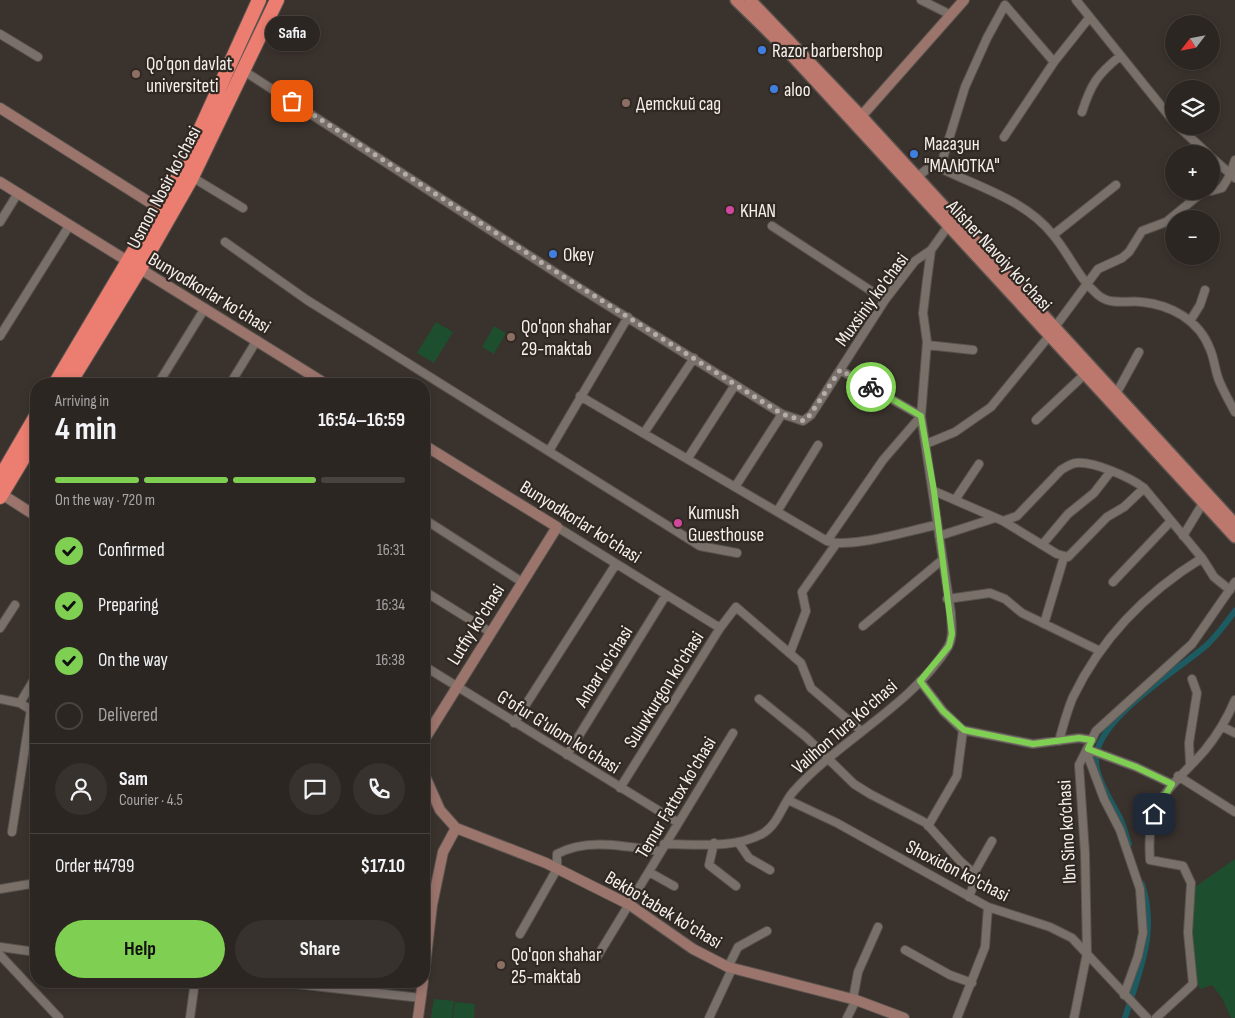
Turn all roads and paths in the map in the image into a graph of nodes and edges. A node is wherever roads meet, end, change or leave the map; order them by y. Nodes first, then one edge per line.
1 (260, 0) edge
2 (278, 0) edge
3 (736, 0) edge
4 (750, 0) edge
5 (921, 0) edge
6 (964, 0) edge
7 (1076, 0) edge
8 (951, 15) junction
9 (1089, 18) junction
10 (0, 34) edge
11 (1120, 56) junction
12 (38, 57) dead end
13 (1054, 62) junction
14 (244, 71) junction
15 (0, 108) edge
16 (1165, 111) edge
17 (1082, 112) dead end
18 (858, 120) junction
19 (1188, 135) edge
20 (1004, 137) dead end
21 (1198, 145) edge
22 (1235, 160) edge
23 (1220, 165) edge
24 (940, 168) junction
25 (1233, 176) edge
26 (192, 177) junction
27 (917, 177) junction
28 (0, 182) edge
29 (1116, 185) dead end
30 (1220, 189) edge
31 (18, 193) junction
32 (1193, 200) edge
33 (243, 208) dead end
34 (160, 209) junction
35 (0, 222) edge
36 (949, 225) junction
37 (69, 226) junction
38 (772, 226) dead end
39 (1053, 235) junction
40 (225, 242) dead end
41 (931, 250) junction
42 (134, 267) junction
43 (1087, 285) junction
44 (1205, 290) dead end
45 (885, 300) junction
46 (205, 308) junction
47 (628, 317) junction
48 (1190, 321) junction
49 (1052, 331) junction
50 (0, 336) edge
51 (257, 340) junction
52 (927, 345) junction
53 (973, 350) dead end
54 (1139, 352) dead end
55 (694, 358) junction
56 (840, 370) junction
57 (1085, 374) junction
58 (60, 378) edge
59 (72, 378) edge
60 (162, 378) edge
61 (234, 378) edge
62 (307, 378) edge
63 (736, 385) junction
64 (1116, 394) junction
65 (580, 396) junction
66 (1235, 412) edge
67 (782, 414) junction
68 (921, 416) junction
69 (1036, 420) dead end
70 (30, 426) edge
71 (644, 433) junction
72 (926, 444) junction
73 (818, 445) dead end
74 (30, 447) edge
75 (430, 449) edge
76 (549, 451) junction
77 (688, 458) junction
78 (979, 464) dead end
79 (1110, 471) junction
80 (0, 478) edge
81 (735, 487) junction
82 (1144, 488) junction
83 (934, 491) junction
84 (1, 495) edge
85 (955, 500) junction
86 (1203, 503) junction
87 (778, 510) junction
88 (30, 512) edge
89 (999, 519) junction
90 (1171, 521) junction
91 (430, 523) edge
92 (1235, 524) edge
93 (937, 525) junction
94 (557, 527) junction
95 (939, 536) junction
96 (1183, 536) junction
97 (1235, 537) edge
98 (827, 541) junction
99 (836, 544) junction
100 (1042, 545) junction
101 (737, 553) dead end
102 (1064, 557) junction
103 (1202, 558) junction
104 (942, 560) junction
105 (616, 564) junction
106 (522, 582) junction
107 (1113, 582) dead end
108 (1235, 582) edge
109 (1230, 590) junction
110 (430, 595) edge
111 (666, 595) junction
112 (947, 599) junction
113 (14, 605) dead end
114 (1044, 624) junction
115 (863, 626) dead end
116 (0, 628) edge
117 (720, 628) junction
118 (490, 632) junction
119 (1100, 652) junction
120 (790, 653) junction
121 (430, 670) edge
122 (1192, 679) dead end
123 (920, 681) junction
124 (30, 686) edge
125 (456, 686) junction
126 (0, 699) edge
127 (759, 699) dead end
128 (1235, 700) edge
129 (20, 703) junction
130 (30, 709) edge
131 (514, 722) junction
132 (1223, 726) junction
133 (430, 730) edge
134 (964, 730) junction
135 (861, 731) junction
136 (30, 733) edge
137 (733, 733) dead end
138 (1235, 733) edge
139 (1092, 740) junction
140 (1059, 741) junction
141 (1087, 750) junction
142 (567, 755) junction
143 (828, 759) junction
144 (1190, 764) junction
145 (1178, 776) junction
146 (1172, 784) junction
147 (620, 788) junction
148 (430, 799) edge
149 (788, 800) junction
150 (1235, 812) edge
151 (677, 822) junction
152 (928, 826) junction
153 (456, 828) junction
154 (12, 832) dead end
155 (992, 841) dead end
156 (738, 842) junction
157 (714, 843) junction
158 (662, 848) junction
159 (557, 869) junction
160 (770, 870) dead end
161 (649, 872) junction
162 (974, 873) junction
163 (30, 884) edge
164 (674, 886) dead end
165 (736, 886) dead end
166 (0, 889) edge
167 (969, 897) junction
168 (630, 905) junction
169 (988, 907) junction
170 (430, 923) edge
171 (878, 927) dead end
172 (767, 931) dead end
173 (520, 934) dead end
174 (0, 947) edge
175 (904, 950) dead end
176 (30, 951) edge
177 (1088, 953) junction
178 (0, 955) edge
179 (597, 957) dead end
180 (730, 968) junction
181 (972, 983) junction
182 (30, 987) edge
183 (31, 988) edge
184 (194, 988) edge
185 (328, 988) edge
186 (422, 988) edge
187 (345, 990) joint
188 (1124, 995) junction
189 (421, 998) junction
190 (854, 999) junction
191 (59, 1018) edge
192 (190, 1018) edge
193 (418, 1018) edge
194 (709, 1018) edge
195 (847, 1018) edge
196 (904, 1018) edge
197 (958, 1018) edge
198 (1074, 1018) edge
199 (1147, 1018) edge
200 (1156, 1018) edge

1 - 34 highway, Usmon Nosir ko'chasi
2 - 14 highway, Usmon Nosir ko'chasi
3 - 18 main road, Alisher Navoiy ko'chasi
4 - 18 main road, Alisher Navoiy ko'chasi
5 - 8 street
6 - 8 street
7 - 9 street
8 - 18 street
9 - 11 street
9 - 13 street
10 - 12 street
11 - 16 street
11 - 17 street
13 - 20 street
13 - 24 street
14 - 26 highway, Usmon Nosir ko'chasi
14 - 47 street, Muxsiniy ko'chasi
15 - 34 street
18 - 27 main road, Alisher Navoiy ko'chasi
18 - 36 main road, Alisher Navoiy ko'chasi
19 - 21 street
22 - 25 street
23 - 25 street
24 - 27 street
24 - 39 street
25 - 30 street
26 - 33 street
26 - 42 highway, Usmon Nosir ko'chasi
27 - 49 main road, Alisher Navoiy ko'chasi
28 - 31 street, Bunyodkorlar ko'chasi
29 - 39 street
31 - 35 street
31 - 37 street, Bunyodkorlar ko'chasi
32 - 43 street
34 - 42 highway, Usmon Nosir ko'chasi
36 - 41 street, Valihon Tura Ko'chasi
36 - 49 main road, Alisher Navoiy ko'chasi
37 - 42 street, Bunyodkorlar ko'chasi
37 - 50 street
38 - 45 street
39 - 43 street
40 - 76 street
41 - 45 street, Muxsiniy ko'chasi
41 - 52 street, Valihon Tura Ko'chasi
42 - 46 street, Bunyodkorlar ko'chasi
42 - 58 highway, Usmon Nosir ko'chasi
42 - 59 highway, Usmon Nosir ko'chasi
43 - 48 street
43 - 49 street
44 - 48 street
45 - 56 street, Muxsiniy ko'chasi
46 - 51 street, Bunyodkorlar ko'chasi
46 - 60 street
47 - 55 street, Muxsiniy ko'chasi
47 - 65 street
48 - 66 street
49 - 57 main road, Alisher Navoiy ko'chasi
49 - 64 main road, Alisher Navoiy ko'chasi
49 - 72 street
51 - 61 street
51 - 62 street, Bunyodkorlar ko'chasi
52 - 53 street
52 - 68 street, Valihon Tura Ko'chasi
54 - 64 street
55 - 63 street, Muxsiniy ko'chasi
55 - 71 street
56 - 67 street, Muxsiniy ko'chasi
56 - 68 street
57 - 69 street
57 - 86 main road, Alisher Navoiy ko'chasi
63 - 67 street, Muxsiniy ko'chasi
63 - 77 street
64 - 92 main road, Alisher Navoiy ko'chasi
65 - 71 street
65 - 76 street
67 - 81 street
68 - 72 street, Valihon Tura Ko'chasi
68 - 98 street
70 - 80 highway
71 - 77 street
72 - 83 street, Valihon Tura Ko'chasi
73 - 87 street
74 - 84 highway
75 - 94 street, Bunyodkorlar ko'chasi
76 - 101 street
77 - 81 street
78 - 85 street
79 - 82 street
79 - 89 street
79 - 100 street
81 - 87 street
82 - 90 street
82 - 102 street
83 - 85 street
83 - 93 street, Valihon Tura Ko'chasi
84 - 88 street
85 - 89 street
86 - 96 street
86 - 97 main road, Alisher Navoiy ko'chasi
87 - 98 street
89 - 95 street
89 - 100 street
90 - 96 street
90 - 107 street
91 - 106 street
93 - 95 street, Valihon Tura Ko'chasi
93 - 99 street
94 - 105 street, Bunyodkorlar ko'chasi
94 - 106 street, Lutfiy ko'chasi
95 - 104 street, Valihon Tura Ko'chasi
96 - 103 street
98 - 99 street
99 - 120 street
100 - 102 street
102 - 114 street
103 - 109 street
103 - 119 street
104 - 112 street, Valihon Tura Ko'chasi
104 - 115 street
105 - 111 street, Bunyodkorlar ko'chasi
105 - 131 street
106 - 118 street, Lutfiy ko'chasi
108 - 109 street, Ibn Sino ko‘chasi
109 - 139 street, Ibn Sino ko‘chasi
110 - 118 street
111 - 117 street, Bunyodkorlar ko'chasi
111 - 142 street, Anbar ko'chasi
112 - 114 street
112 - 123 street, Valihon Tura Ko'chasi
113 - 116 street
114 - 119 street
117 - 120 street, Suluvkurgon ko'chasi
117 - 147 street, Suluvkurgon ko'chasi
118 - 125 street, Lutfiy ko'chasi
119 - 140 street
120 - 135 street
121 - 125 street, G'ofur G'ulom ko'chasi
122 - 144 street
123 - 134 street
123 - 135 street, Valihon Tura Ko'chasi
124 - 129 street
125 - 131 street, G'ofur G'ulom ko'chasi
125 - 133 street, Lutfiy ko'chasi
126 - 129 street
127 - 143 street
128 - 132 street
129 - 130 street
131 - 142 street, G'ofur G'ulom ko'chasi
132 - 138 street
132 - 144 street
134 - 140 street
134 - 152 street
135 - 143 street, Valihon Tura Ko'chasi
136 - 154 street
137 - 151 street, Temur Fattox ko'chasi
139 - 140 street
139 - 141 street, Ibn Sino ko‘chasi
141 - 146 street
141 - 177 street, Ibn Sino ko‘chasi
141 - 188 street
142 - 147 street, G'ofur G'ulom ko'chasi
143 - 149 street, Valihon Tura Ko'chasi
143 - 152 street
144 - 145 street
145 - 146 street
145 - 150 street
146 - 200 street
147 - 151 street, G'ofur G'ulom ko'chasi
148 - 153 street, Bekbo'tabek ko'chasi
149 - 156 street, Valihon Tura Ko'chasi
149 - 167 street, Shoxidon ko'chasi
151 - 158 street, Temur Fattox ko'chasi
152 - 162 street
153 - 159 street, Bekbo'tabek ko'chasi
153 - 170 street
155 - 162 street
156 - 157 street, Valihon Tura Ko'chasi
156 - 160 street
157 - 158 street, Valihon Tura Ko'chasi
157 - 165 street
158 - 159 street, Valihon Tura Ko'chasi
158 - 161 street, Temur Fattox ko'chasi
159 - 168 street, Bekbo'tabek ko'chasi
159 - 173 street
161 - 164 street
161 - 168 street, Temur Fattox ko'chasi
162 - 167 street
163 - 166 street
167 - 169 street, Shoxidon ko'chasi
168 - 179 street, Temur Fattox ko'chasi
168 - 180 street, Bekbo'tabek ko'chasi
169 - 177 street, Shoxidon ko'chasi
169 - 181 street
171 - 190 street
172 - 180 street
174 - 176 street
175 - 181 street
177 - 188 street, Shoxidon ko'chasi
177 - 198 street, Ibn Sino ko‘chasi
178 - 182 street
180 - 190 street, Bekbo'tabek ko'chasi
180 - 194 street
181 - 197 street
183 - 191 street
184 - 192 street
185 - 187 street
186 - 189 street
187 - 189 street
188 - 199 street, Shoxidon ko'chasi
189 - 193 street
190 - 195 street
190 - 196 street, Bekbo'tabek ko'chasi

